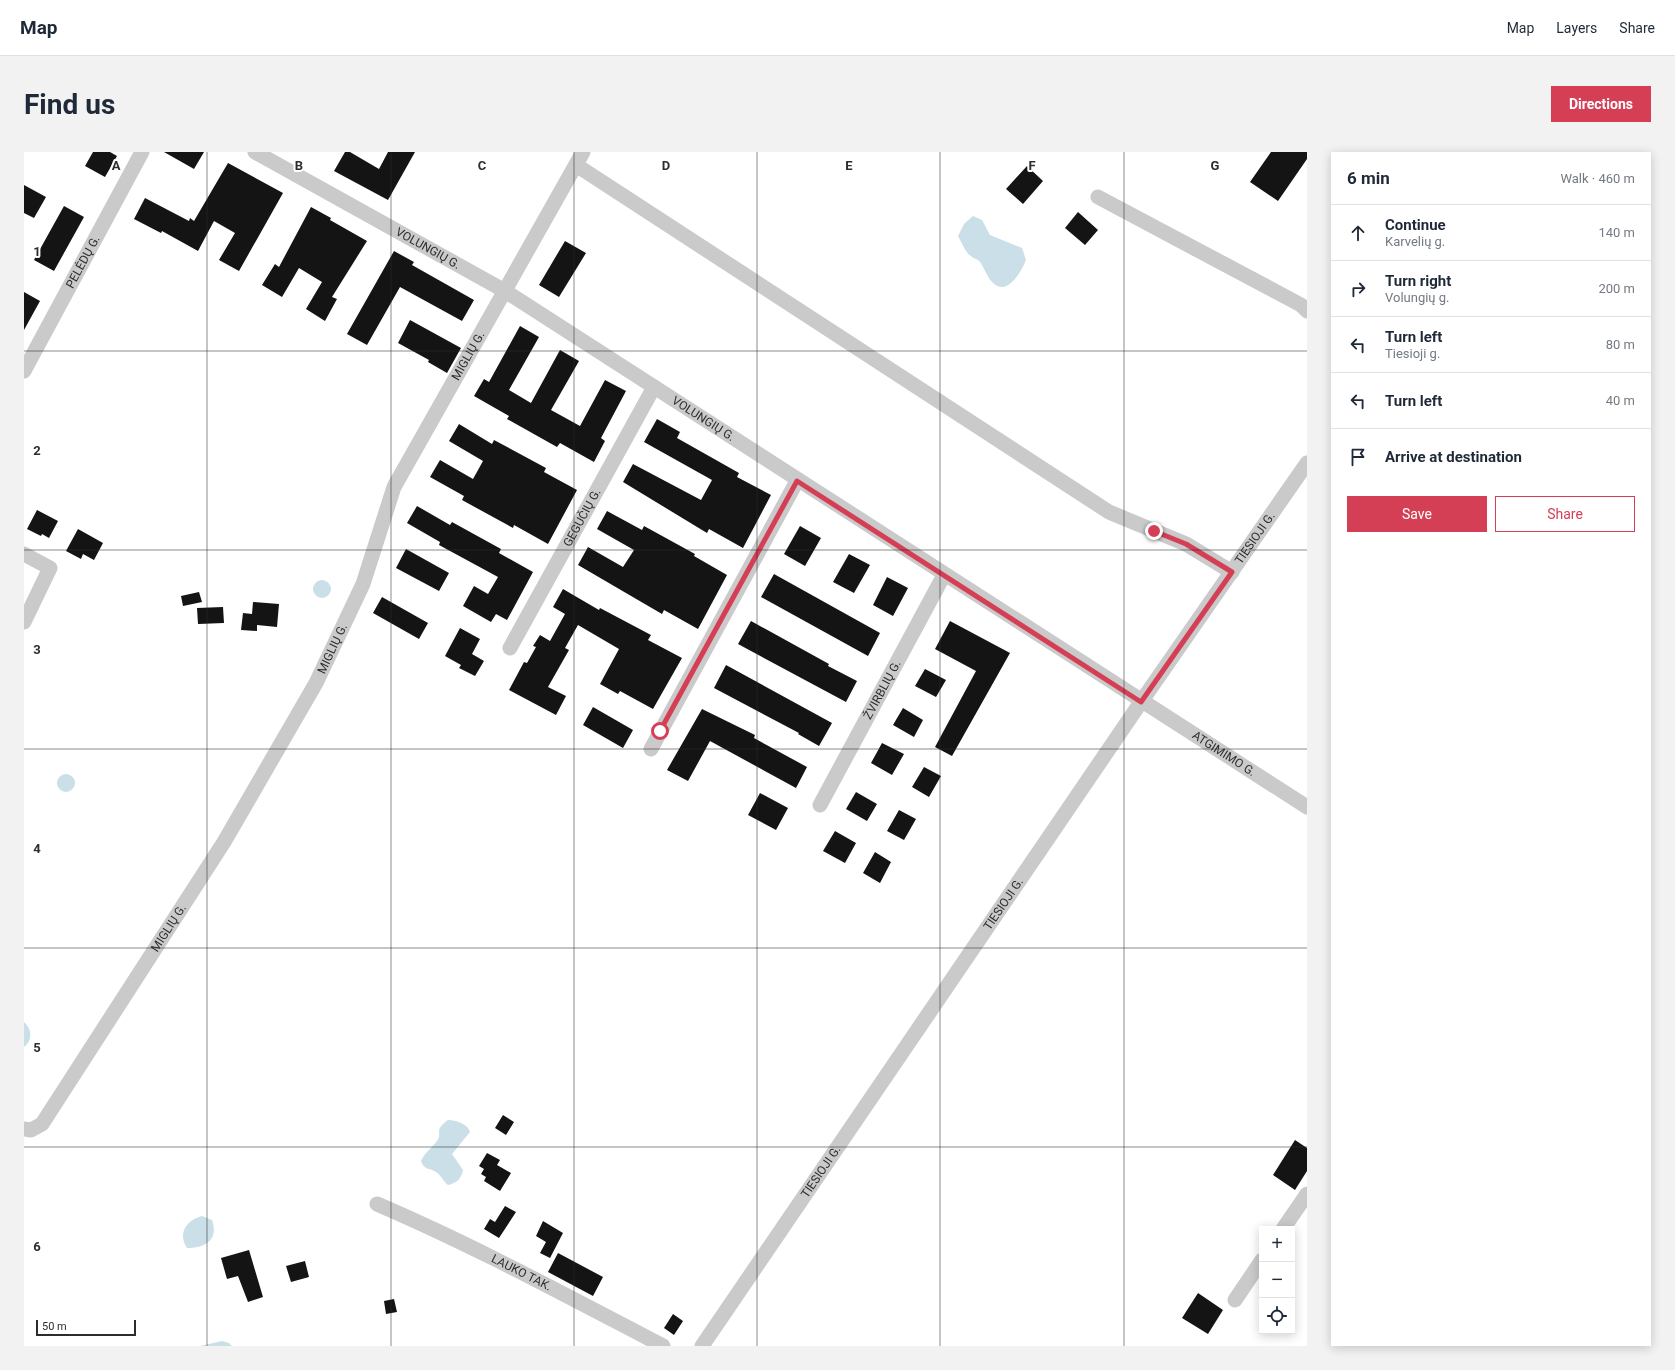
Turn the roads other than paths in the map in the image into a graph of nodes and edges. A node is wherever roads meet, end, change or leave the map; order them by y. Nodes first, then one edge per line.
1 (142, 152) edge
2 (255, 152) edge
3 (580, 158) edge
4 (1098, 197) dead end
5 (505, 291) junction
6 (1307, 311) edge
7 (24, 371) edge
8 (654, 386) junction
9 (1307, 463) edge
10 (797, 481) junction
11 (24, 554) edge
12 (1232, 572) junction
13 (944, 575) junction
14 (24, 622) edge
15 (510, 648) dead end
16 (1141, 702) junction
17 (651, 749) dead end
18 (820, 805) dead end
19 (1307, 807) edge
20 (24, 1129) edge
21 (1307, 1194) edge
22 (377, 1204) dead end
23 (1285, 1226) edge
24 (1261, 1262) edge
25 (1235, 1300) dead end
26 (663, 1346) edge
27 (702, 1346) edge

1 - 7 street, PELĖDŲ G.
2 - 5 street, VOLUNGIŲ G.
3 - 5 street, MIGLIŲ G.
3 - 12 street
4 - 6 street
5 - 8 street, VOLUNGIŲ G.
5 - 20 street, MIGLIŲ G.
8 - 10 street, VOLUNGIŲ G.
8 - 15 street, GEGUČIŲ G.
9 - 12 street, TIESIOJI G.
10 - 13 street, VOLUNGIŲ G.
10 - 17 street
11 - 14 street
12 - 16 street, TIESIOJI G.
13 - 16 street, VOLUNGIŲ G.
13 - 18 street, ŽVIRBLIŲ G.
16 - 19 street, ATGIMIMO G.
16 - 27 street, TIESIOJI G.
21 - 23 street
22 - 26 street, LAUKO TAK.
24 - 25 street

